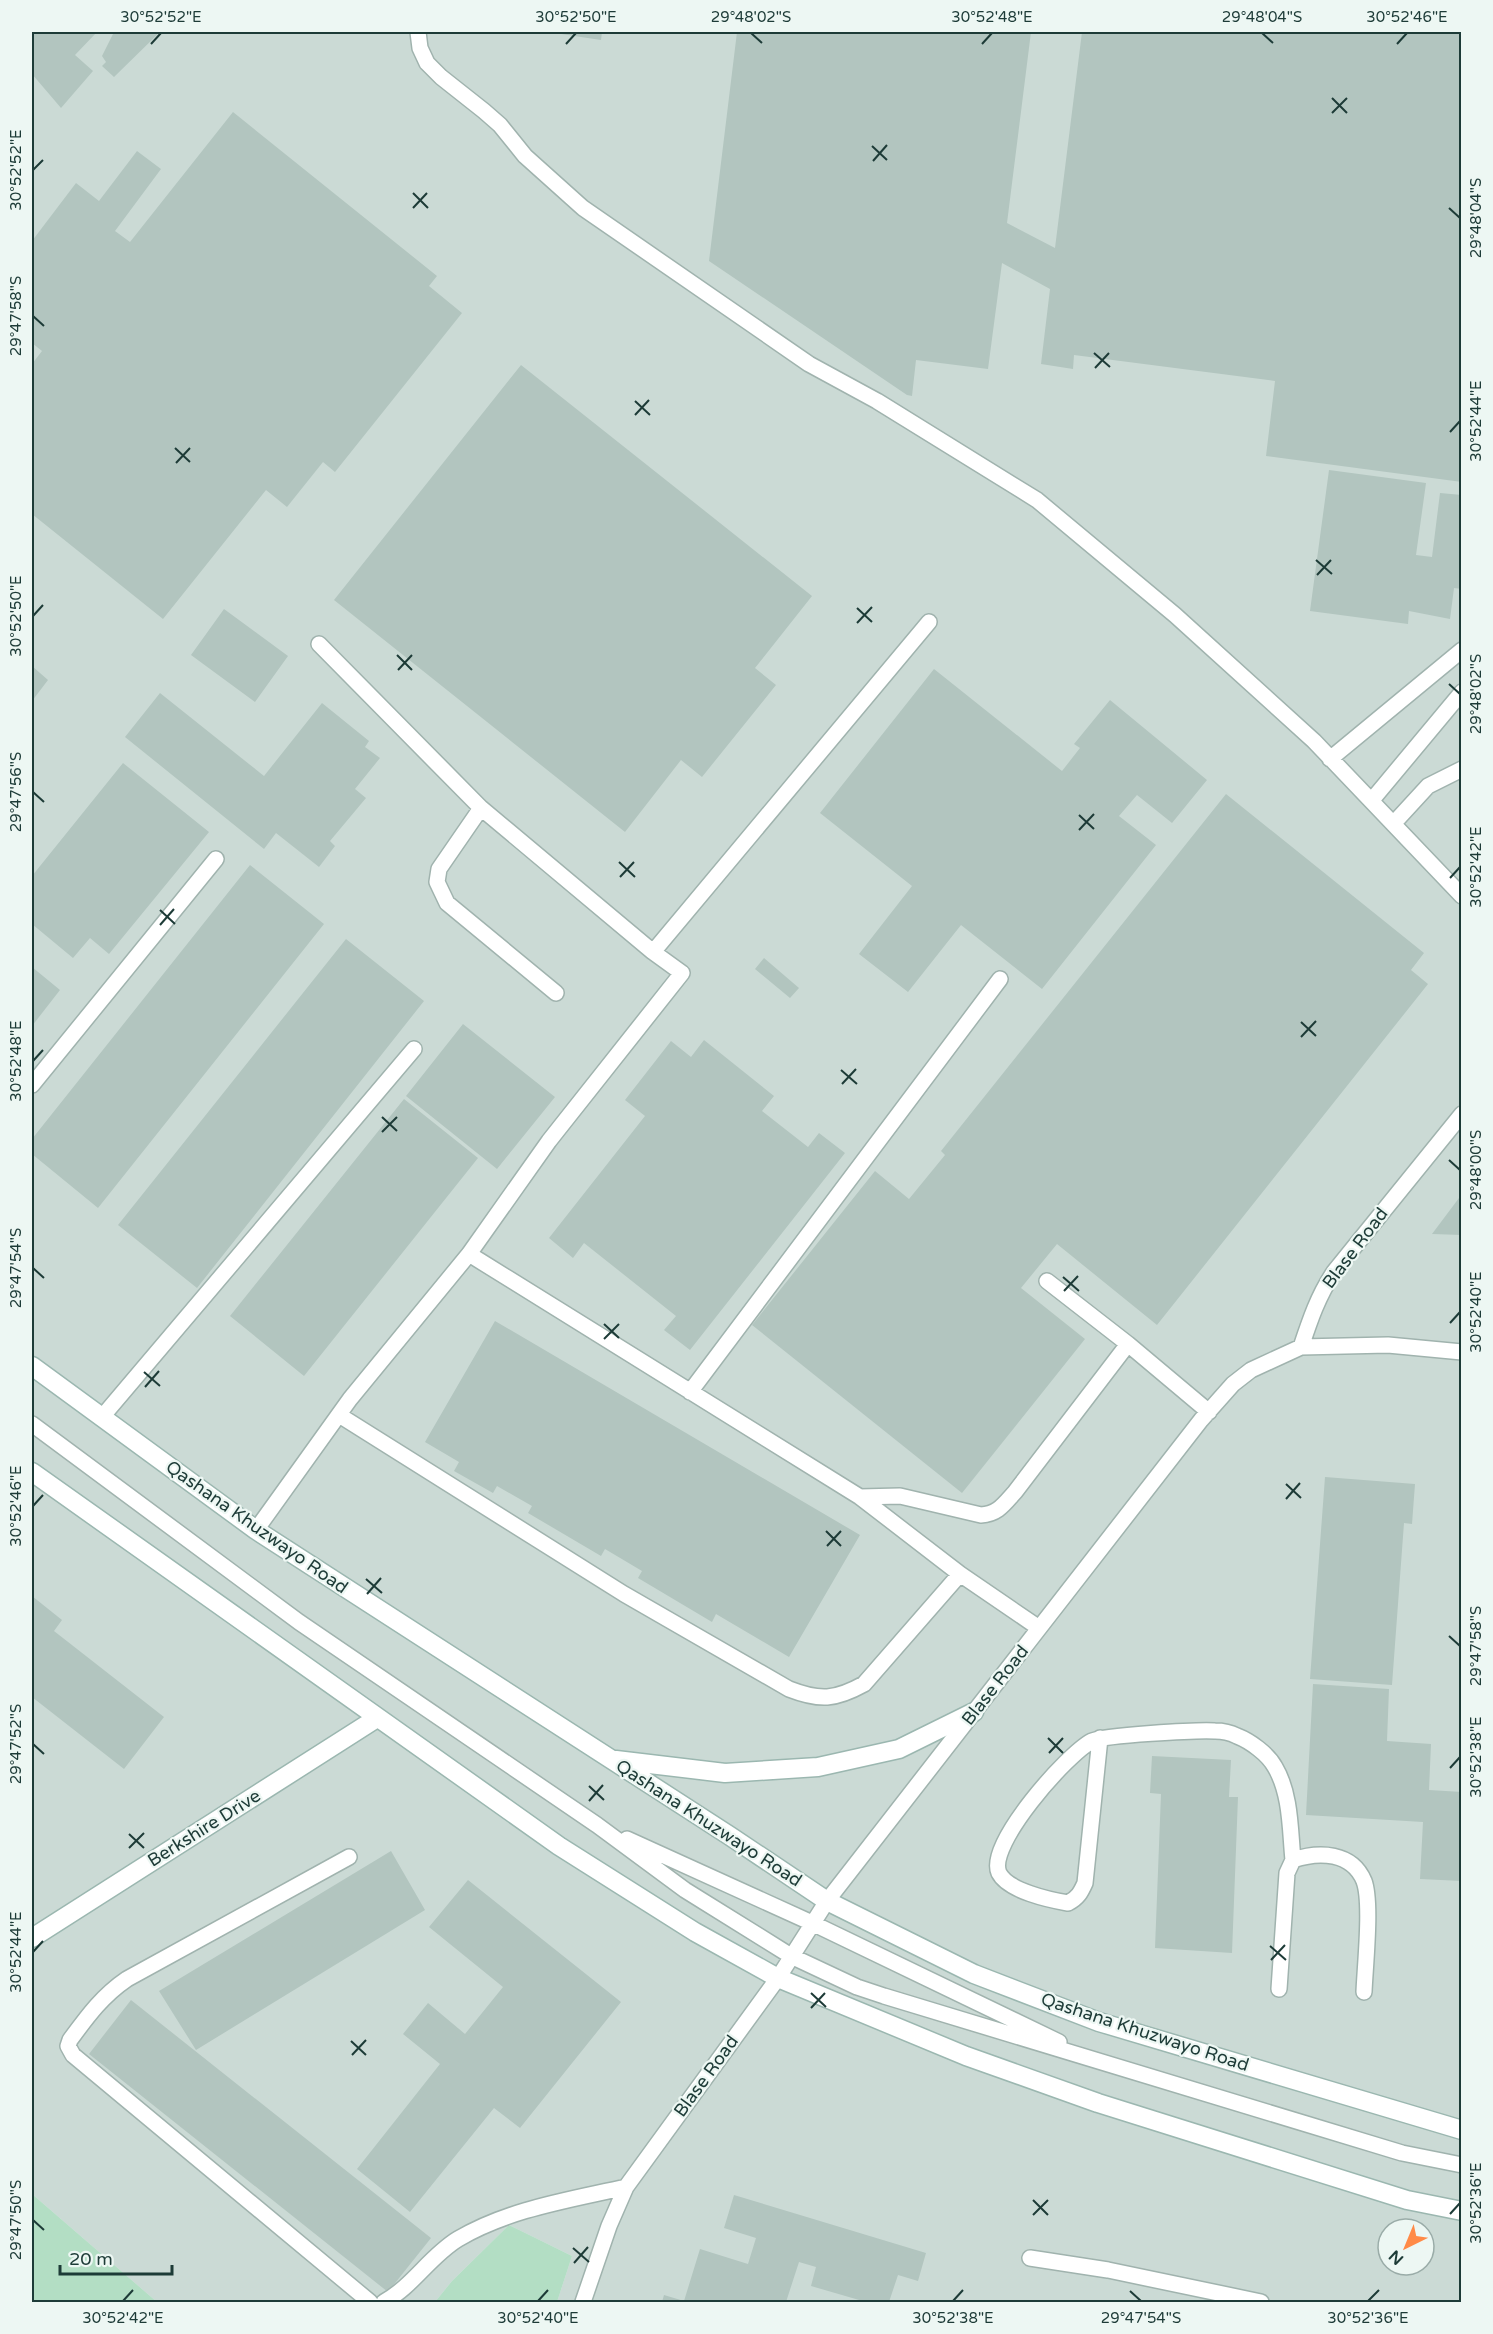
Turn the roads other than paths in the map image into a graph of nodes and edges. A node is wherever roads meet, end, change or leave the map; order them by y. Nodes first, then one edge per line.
1 (418, 32) edge
2 (930, 622) dead end
3 (319, 644) dead end
4 (1461, 650) edge
5 (1461, 693) edge
6 (1330, 759) junction
7 (1461, 769) edge
8 (1372, 800) junction
9 (481, 808) junction
10 (1394, 823) junction
11 (216, 859) dead end
12 (1461, 896) edge
13 (653, 952) junction
14 (1000, 979) dead end
15 (556, 993) dead end
16 (414, 1049) dead end
17 (32, 1084) edge
18 (1461, 1114) edge
19 (470, 1254) junction
20 (1047, 1281) dead end
21 (1128, 1344) junction
22 (1301, 1347) junction
23 (1461, 1352) edge
24 (32, 1366) edge
25 (690, 1392) junction
26 (1209, 1412) junction
27 (339, 1414) junction
28 (102, 1417) junction
29 (32, 1424) edge
30 (32, 1472) edge
31 (860, 1497) junction
32 (256, 1530) junction
33 (960, 1574) junction
34 (1039, 1628) junction
35 (974, 1712) junction
36 (377, 1718) junction
37 (1100, 1738) junction
38 (611, 1759) junction
39 (597, 1825) junction
40 (349, 1857) dead end
41 (1293, 1860) junction
42 (827, 1901) junction
43 (812, 1923) junction
44 (32, 1938) edge
45 (791, 1956) junction
46 (778, 1978) junction
47 (1279, 1989) dead end
48 (1364, 1992) dead end
49 (1105, 2064) junction
50 (1461, 2130) edge
51 (1461, 2165) edge
52 (626, 2187) junction
53 (1461, 2211) edge
54 (1030, 2258) dead end
55 (370, 2302) edge
56 (384, 2302) edge
57 (583, 2302) edge
58 (1261, 2302) edge

1 - 6 lane
2 - 13 lane
3 - 9 lane
4 - 6 lane
5 - 8 lane
6 - 8 lane
7 - 10 lane
8 - 10 lane
9 - 13 lane
9 - 15 lane
10 - 12 lane
11 - 17 lane
13 - 19 lane
14 - 25 lane
16 - 28 lane
18 - 22 lane, Blase Road
19 - 25 lane
19 - 27 lane
20 - 21 lane
21 - 26 lane
21 - 31 lane
22 - 23 lane
22 - 26 lane, Blase Road
24 - 28 main road, Qashana Khuzwayo Road
25 - 31 lane
26 - 34 lane, Blase Road
27 - 32 lane
27 - 33 lane
28 - 32 main road, Qashana Khuzwayo Road
29 - 39 lane
30 - 36 main road
31 - 33 lane
32 - 38 main road, Qashana Khuzwayo Road
33 - 34 lane
34 - 35 lane, Blase Road
35 - 38 main road
35 - 42 lane, Blase Road
36 - 44 main road, Berkshire Drive
36 - 46 main road
37 - 37 lane
37 - 41 lane
38 - 42 main road, Qashana Khuzwayo Road
39 - 43 lane
39 - 45 lane
40 - 55 lane
41 - 47 lane
41 - 48 lane
42 - 43 lane, Blase Road
42 - 50 main road, Qashana Khuzwayo Road
43 - 45 lane, Blase Road
43 - 49 lane
45 - 46 lane, Blase Road
45 - 49 lane
46 - 52 lane, Blase Road
46 - 53 main road
49 - 51 lane
52 - 56 lane
52 - 57 lane, Blase Road
54 - 58 lane

